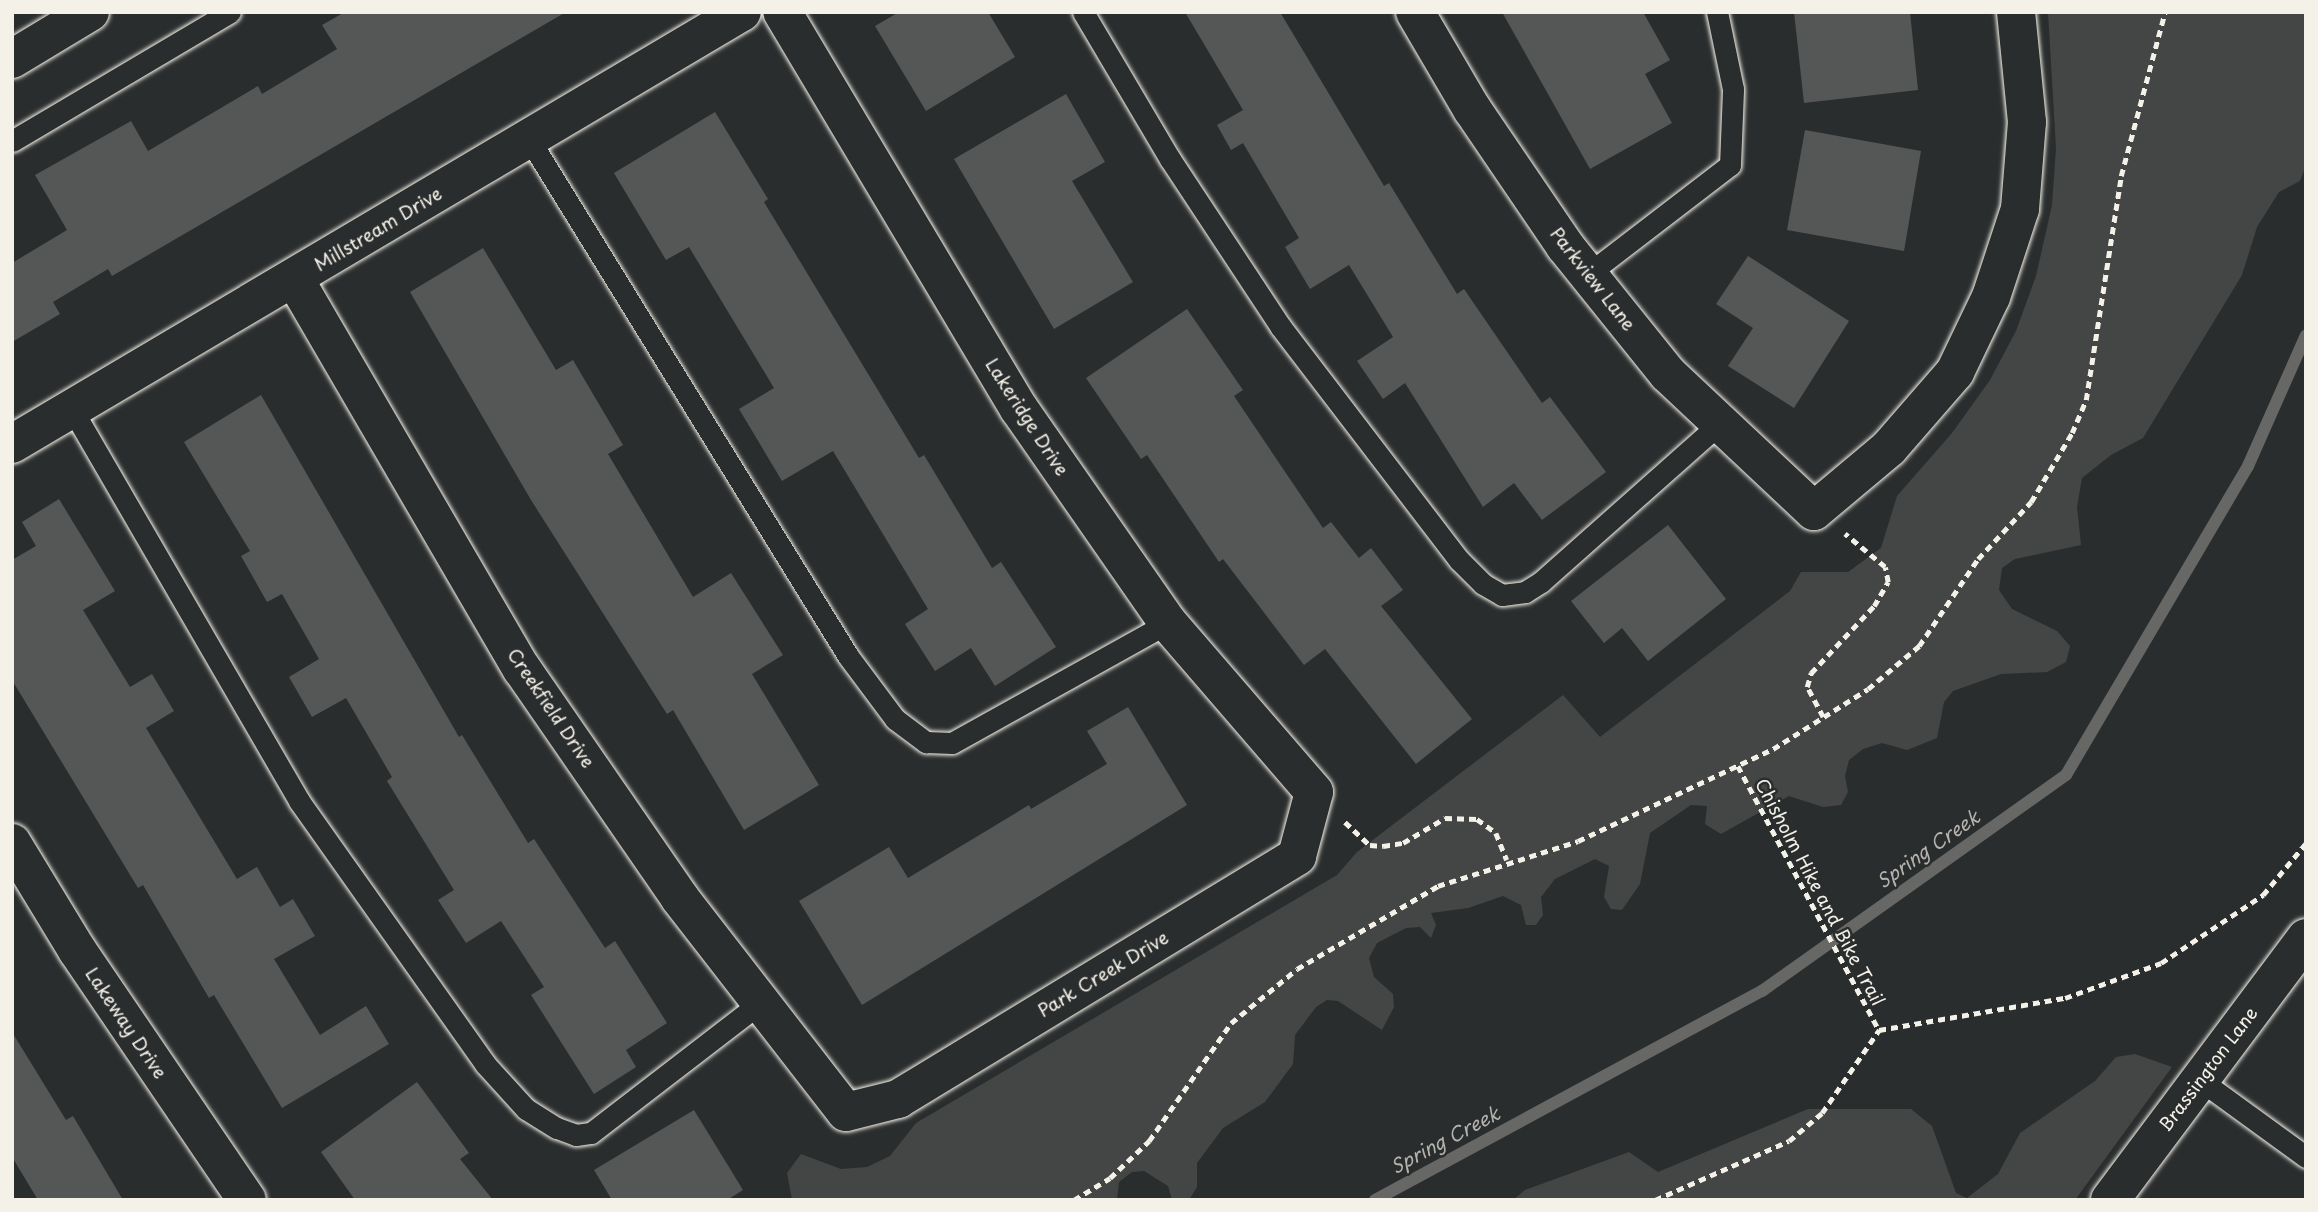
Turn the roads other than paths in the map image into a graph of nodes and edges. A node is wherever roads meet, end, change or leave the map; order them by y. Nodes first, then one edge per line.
1 (90, 12) edge
2 (230, 12) edge
3 (742, 12) edge
4 (782, 12) edge
5 (1083, 12) edge
6 (1415, 12) edge
7 (1717, 12) edge
8 (2016, 12) edge
9 (12, 59) edge
10 (529, 139) junction
11 (12, 141) edge
12 (1588, 274) junction
13 (294, 278) junction
14 (72, 409) junction
15 (1720, 422) junction
16 (12, 444) edge
17 (1168, 622) junction
18 (1314, 792) joint
19 (12, 843) edge
20 (2306, 938) edge
21 (761, 1002) junction
22 (2200, 1080) junction
23 (846, 1112) joint
24 (2306, 1157) edge
25 (247, 1200) edge
26 (2110, 1200) edge

1 - 9 street
2 - 11 lane
3 - 10 street, Millstream Drive
4 - 17 street, Lakeridge Drive
5 - 15 lane
6 - 12 street, Parkview Lane
7 - 12 lane
8 - 15 street, Parkview Lane
10 - 13 street, Millstream Drive
10 - 17 lane
12 - 15 street, Parkview Lane
13 - 14 street, Millstream Drive
13 - 21 street, Creekfield Drive
14 - 16 street, Millstream Drive
14 - 21 lane
17 - 18 street, Lakeridge Drive
18 - 23 street, Park Creek Drive
19 - 25 street, Lakeway Drive
20 - 22 street, Brassington Lane
21 - 23 street, Creekfield Drive
22 - 24 lane
22 - 26 street, Brassington Lane

